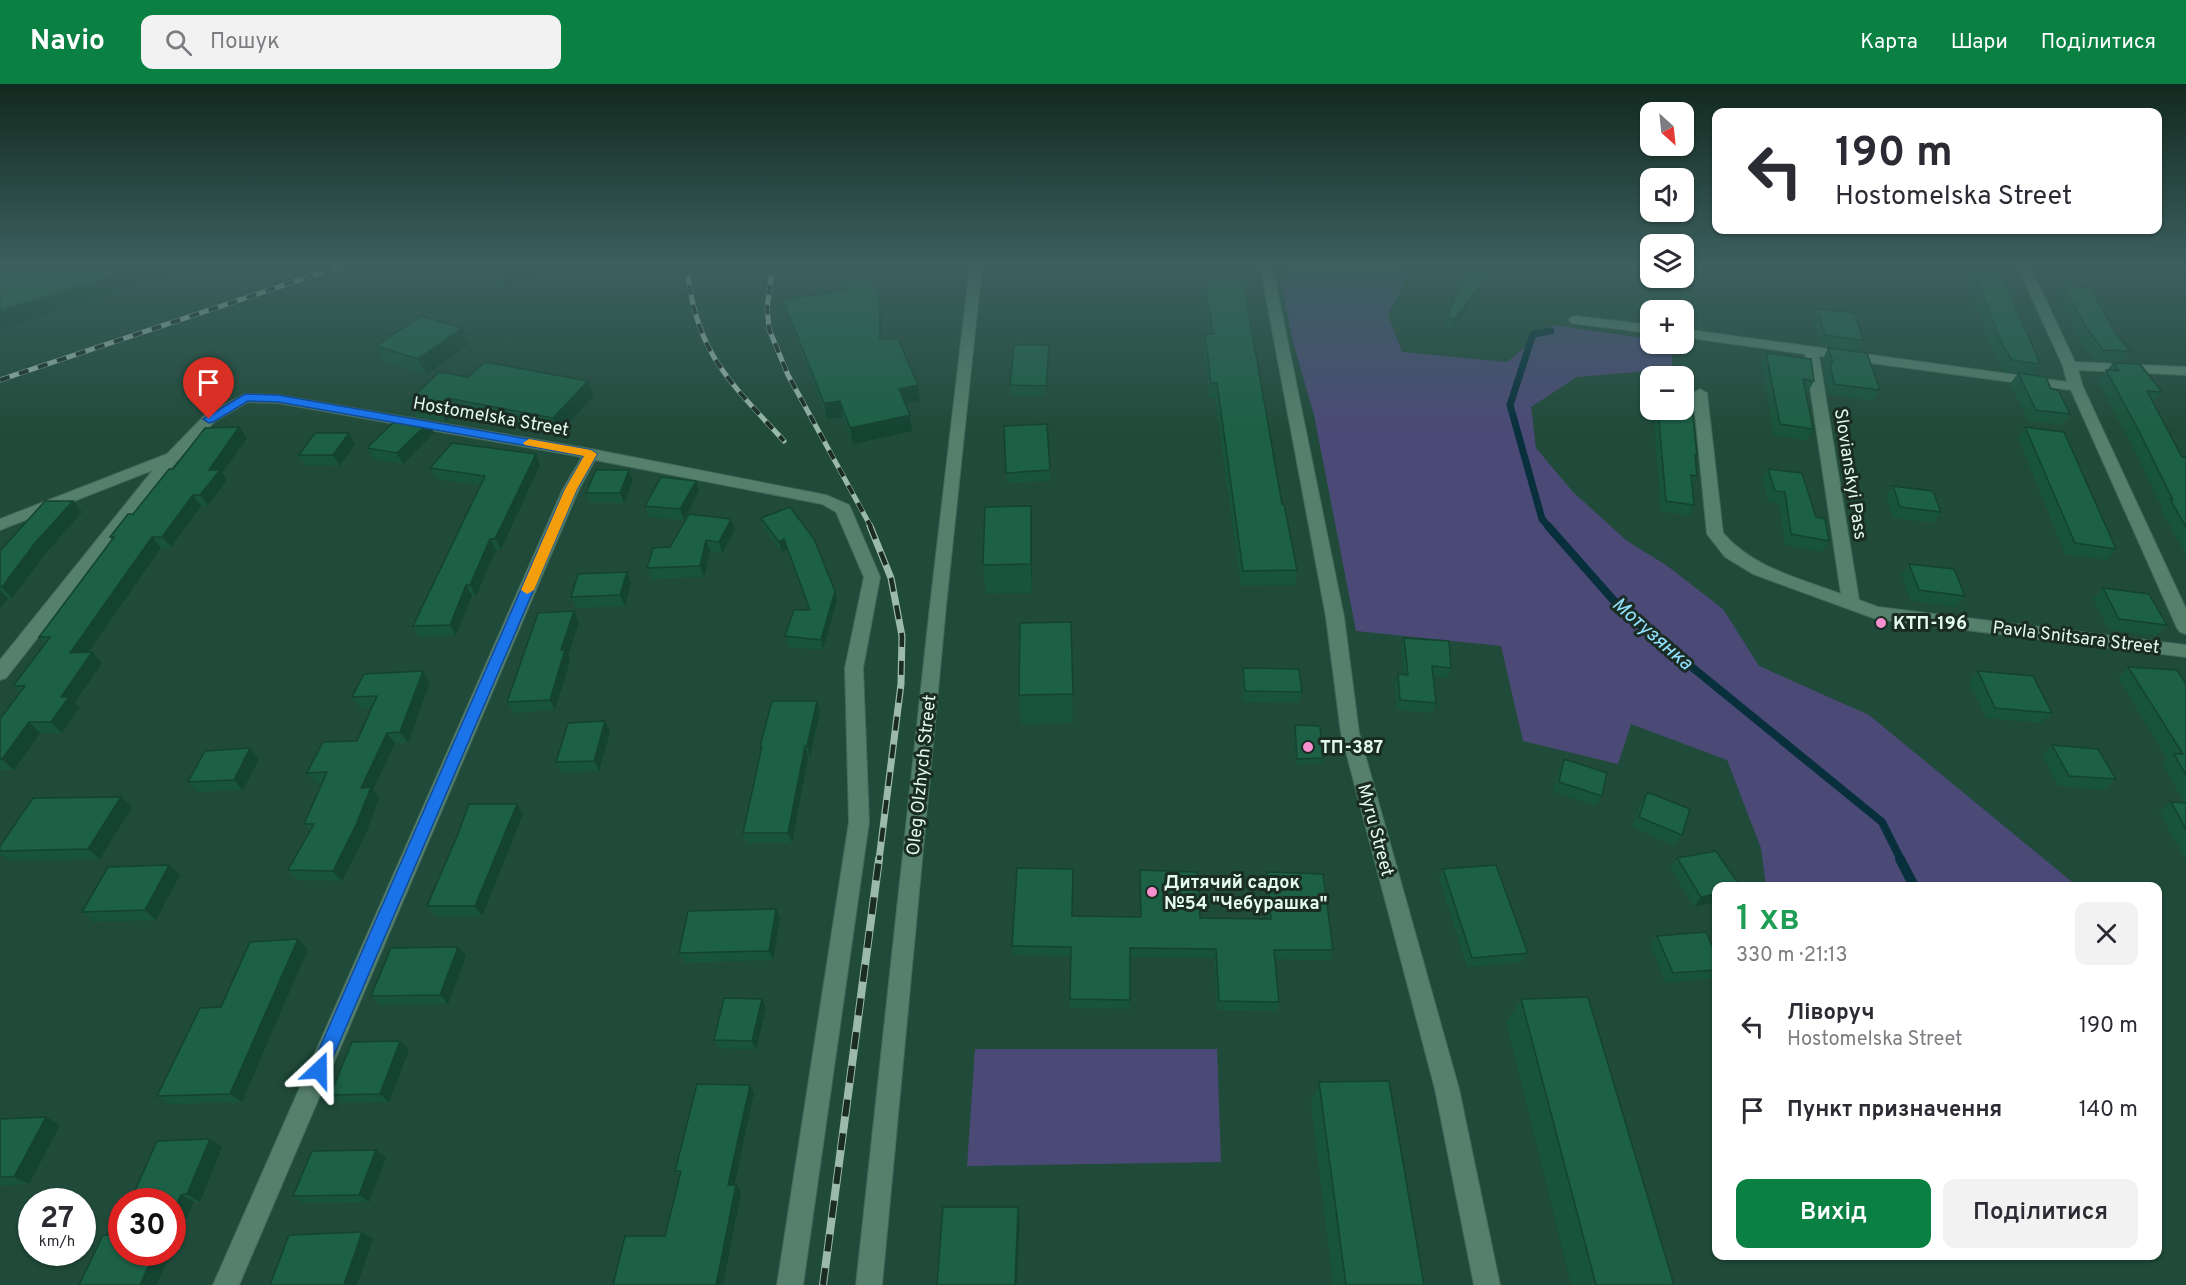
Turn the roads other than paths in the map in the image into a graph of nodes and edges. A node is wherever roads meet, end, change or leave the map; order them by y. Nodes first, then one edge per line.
1 (970, 321) edge
2 (1277, 321) edge
3 (1585, 321) edge
4 (2049, 321) edge
5 (1640, 328) edge
6 (1694, 334) edge
7 (1811, 350) junction
8 (2070, 366) junction
9 (2186, 372) edge
10 (2076, 387) junction
11 (1700, 393) dead end
12 (591, 454) junction
13 (172, 457) junction
14 (0, 525) edge
15 (1851, 605) junction
16 (2186, 628) edge
17 (2186, 651) edge
18 (0, 673) edge
19 (226, 1285) edge
20 (790, 1285) edge
21 (868, 1285) edge
22 (1487, 1285) edge

1 - 21 street, Oleg Olzhych Street
2 - 22 street, Myru Street
3 - 5 street
4 - 8 street
6 - 7 street
7 - 10 street
7 - 15 street, Slovianskyi Pass
8 - 9 street
8 - 10 street
10 - 16 street
11 - 15 street, Pavla Snitsara Street
12 - 13 street, Hostomelska Street
12 - 19 street
12 - 20 street, Hostomelska Street
13 - 14 street, Hostomelska Street
13 - 18 street
15 - 17 street, Pavla Snitsara Street

